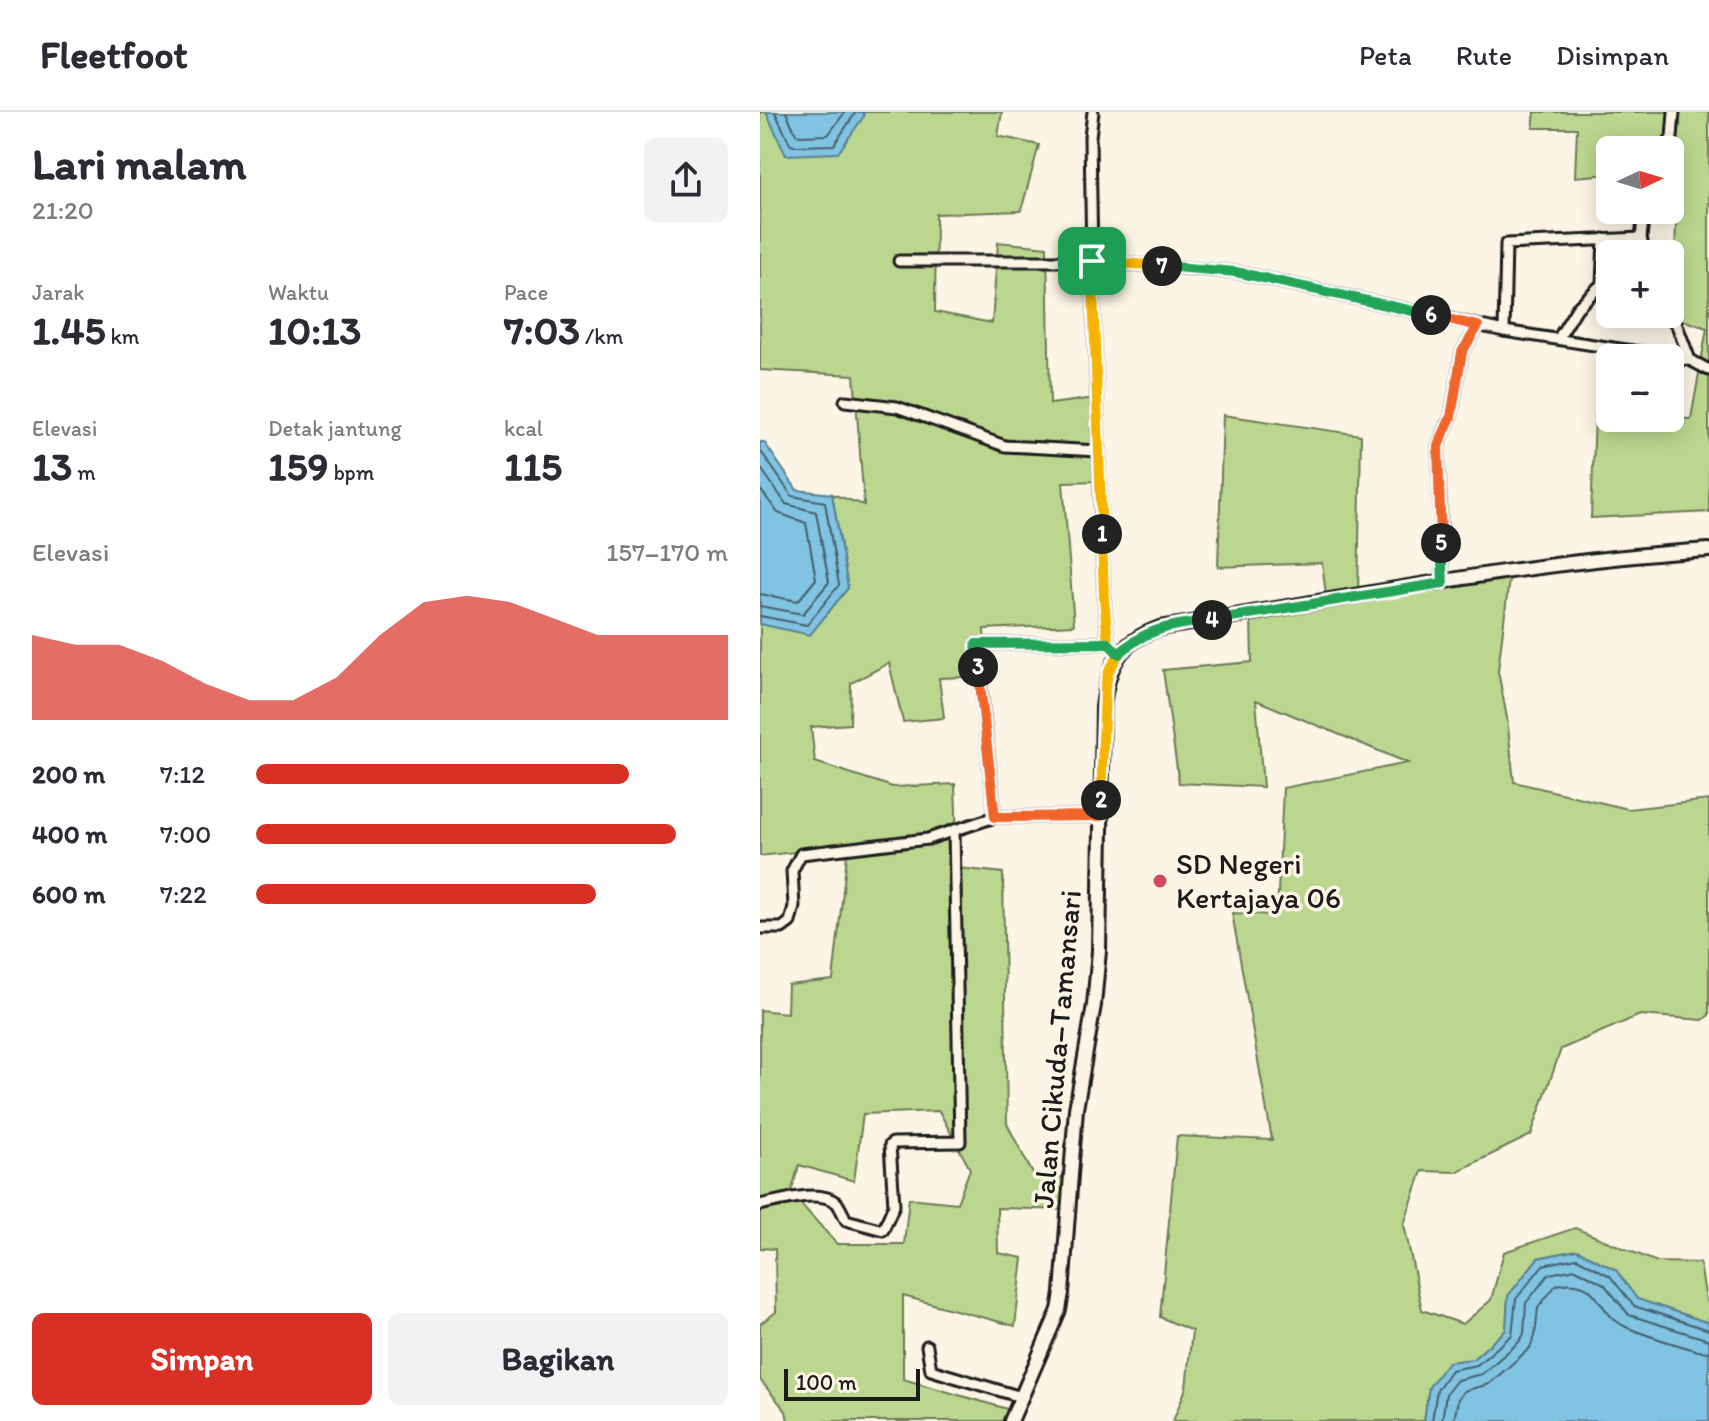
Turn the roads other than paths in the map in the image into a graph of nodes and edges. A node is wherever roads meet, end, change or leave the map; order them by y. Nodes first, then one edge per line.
1 (1093, 112) edge
2 (1674, 112) edge
3 (1672, 136) edge
4 (1642, 224) edge
5 (1641, 238) joint
6 (1604, 239) junction
7 (899, 261) dead end
8 (1092, 261) junction
9 (1478, 326) junction
10 (1678, 328) edge
11 (1504, 331) junction
12 (1558, 339) junction
13 (1690, 360) junction
14 (1709, 370) edge
15 (845, 401) dead end
16 (1098, 451) junction
17 (1709, 550) edge
18 (1443, 583) junction
19 (1108, 643) junction
20 (1119, 654) junction
21 (1101, 816) junction
22 (995, 817) junction
23 (954, 830) junction
24 (760, 928) edge
25 (760, 1205) edge
26 (927, 1346) dead end
27 (1021, 1397) junction
28 (1011, 1421) edge

1 - 8 street
2 - 3 street
4 - 5 street
5 - 6 street
6 - 11 street
6 - 12 street
7 - 8 street
8 - 9 street
8 - 16 street
9 - 11 street
9 - 18 street
10 - 13 street
11 - 12 street
12 - 13 street
13 - 14 street
15 - 16 street
16 - 19 street
17 - 18 street
18 - 20 street
19 - 20 street
19 - 22 street
20 - 21 street, Jalan Cikuda–Tamansari
21 - 22 street
21 - 27 street, Jalan Cikuda–Tamansari
22 - 23 street
23 - 24 street
23 - 25 street
26 - 27 street
27 - 28 street, Jalan Cikuda–Tamansari

